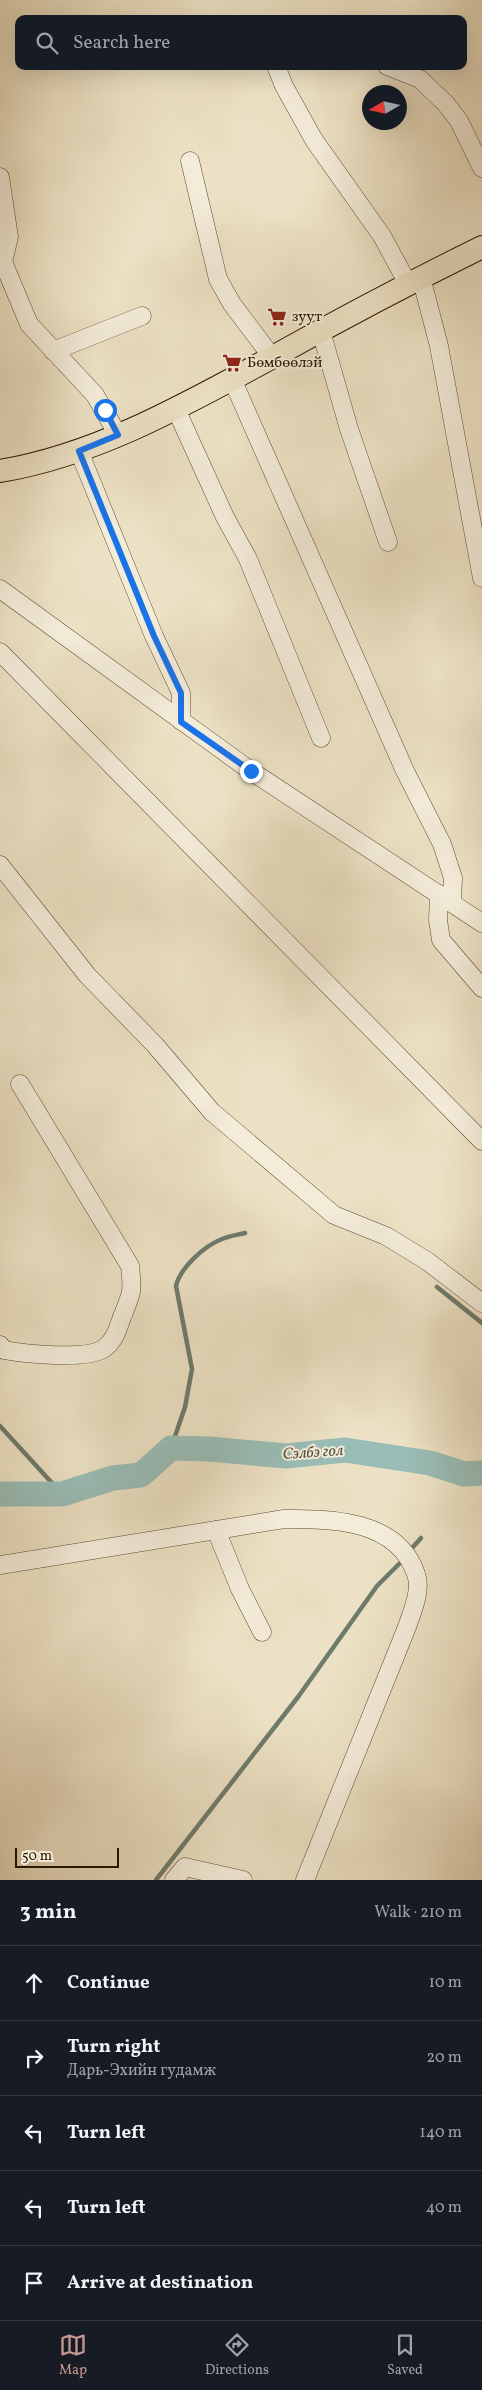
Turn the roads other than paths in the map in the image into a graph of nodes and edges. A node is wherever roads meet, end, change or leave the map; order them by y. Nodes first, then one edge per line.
1 (278, 70) edge
2 (397, 70) edge
3 (190, 161) dead end
4 (482, 168) edge
5 (0, 177) edge
6 (482, 247) edge
7 (2, 262) edge
8 (415, 280) junction
9 (142, 316) dead end
10 (321, 331) junction
11 (52, 351) junction
12 (272, 357) junction
13 (232, 379) junction
14 (175, 407) junction
15 (118, 435) junction
16 (79, 451) junction
17 (0, 471) edge
18 (388, 542) dead end
19 (482, 578) edge
20 (0, 589) edge
21 (0, 652) edge
22 (181, 722) junction
23 (321, 738) dead end
24 (0, 866) edge
25 (446, 897) junction
26 (482, 923) edge
27 (482, 988) edge
28 (20, 1084) dead end
29 (482, 1141) edge
30 (482, 1303) edge
31 (1, 1349) edge
32 (216, 1530) junction
33 (0, 1565) edge
34 (262, 1632) dead end
35 (174, 1880) edge
36 (242, 1880) edge
37 (305, 1880) edge

1 - 8 street
2 - 4 street
3 - 12 street
5 - 7 street
6 - 8 main road
7 - 11 street
8 - 10 main road
8 - 19 street
9 - 11 street
10 - 12 main road
10 - 18 street
11 - 15 street
12 - 13 main road
13 - 14 main road
13 - 25 street
14 - 15 main road
14 - 23 street
15 - 16 main road
16 - 17 main road
16 - 22 street
20 - 22 street
21 - 29 street
22 - 25 street
24 - 30 street
25 - 26 street
25 - 27 street
28 - 31 street
32 - 33 street
32 - 34 street
32 - 37 street
35 - 36 street

